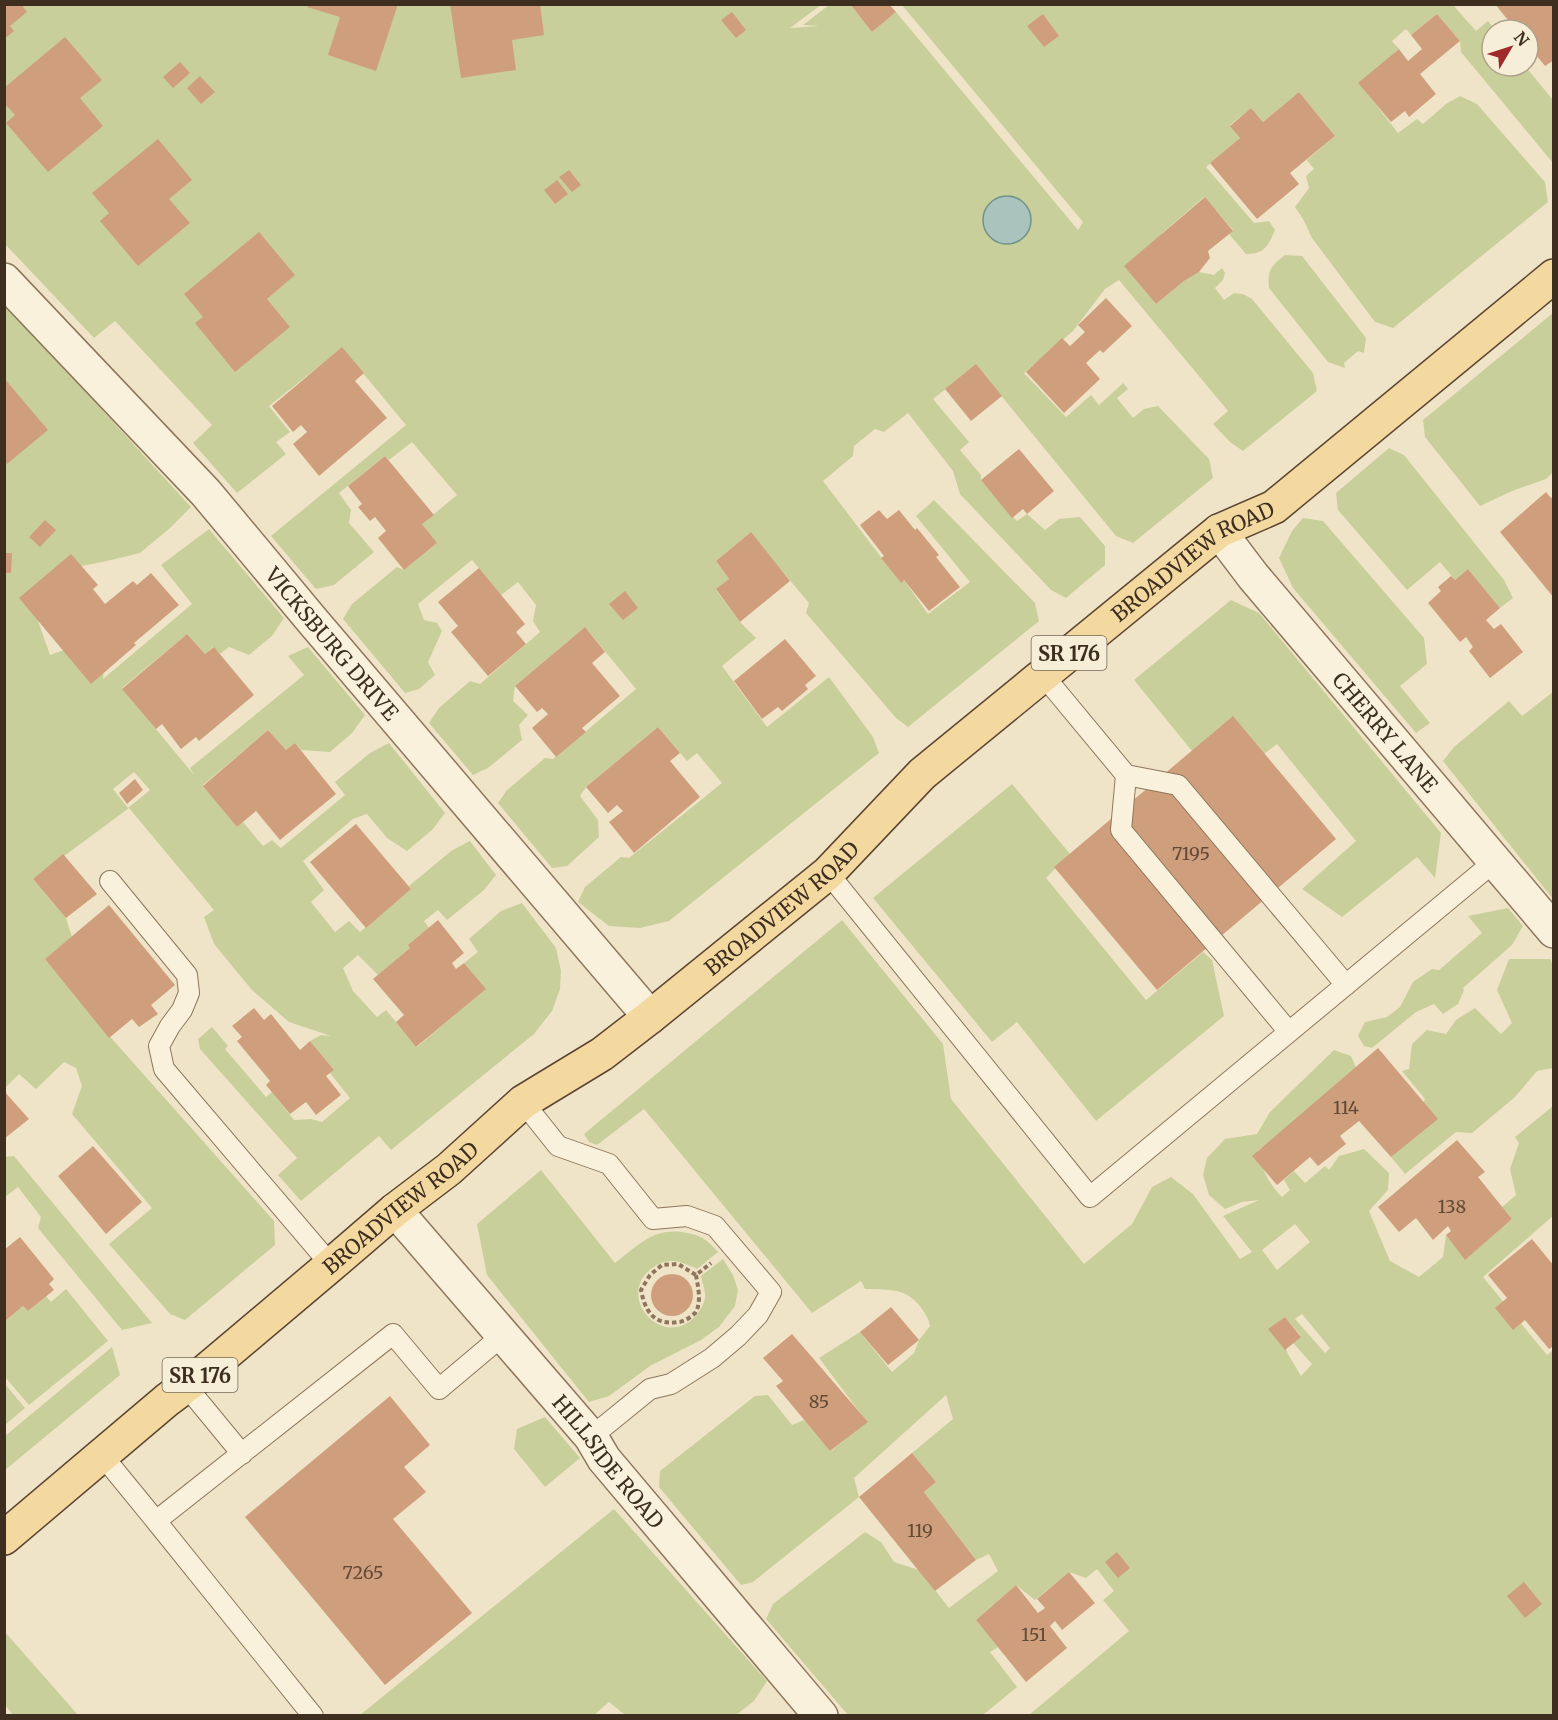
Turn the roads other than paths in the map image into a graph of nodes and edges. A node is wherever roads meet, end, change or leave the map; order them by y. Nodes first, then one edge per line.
1 (1554, 276) edge
2 (4, 280) edge
3 (1218, 531) junction
4 (1043, 675) junction
5 (1126, 775) junction
6 (1494, 862) junction
7 (828, 873) junction
8 (110, 881) dead end
9 (1554, 931) edge
10 (1346, 985) junction
11 (650, 1017) junction
12 (1289, 1032) junction
13 (523, 1102) junction
14 (395, 1209) junction
15 (331, 1265) junction
16 (502, 1336) junction
17 (186, 1386) junction
18 (591, 1437) junction
19 (242, 1454) junction
20 (102, 1455) junction
21 (156, 1521) junction
22 (4, 1538) edge
23 (313, 1716) edge
24 (821, 1716) edge

1 - 3 main road, BROADVIEW ROAD / SR 176
2 - 11 street, VICKSBURG DRIVE
3 - 4 main road, BROADVIEW ROAD / SR 176
3 - 6 street, CHERRY LANE
4 - 5 lane
4 - 7 main road, BROADVIEW ROAD / SR 176
5 - 10 lane
5 - 12 lane
6 - 9 street, CHERRY LANE
6 - 10 lane
7 - 11 main road, BROADVIEW ROAD / SR 176
7 - 12 lane
8 - 15 lane
10 - 12 lane
11 - 13 main road, BROADVIEW ROAD / SR 176
13 - 14 main road, BROADVIEW ROAD / SR 176
13 - 18 lane
14 - 15 main road, BROADVIEW ROAD / SR 176
14 - 16 street, HILLSIDE ROAD
15 - 17 main road, BROADVIEW ROAD / SR 176
16 - 18 street, HILLSIDE ROAD
16 - 19 lane
17 - 19 lane
17 - 20 main road, BROADVIEW ROAD / SR 176
18 - 24 street, HILLSIDE ROAD
19 - 21 lane
20 - 21 lane
20 - 22 main road, BROADVIEW ROAD / SR 176
21 - 23 lane

